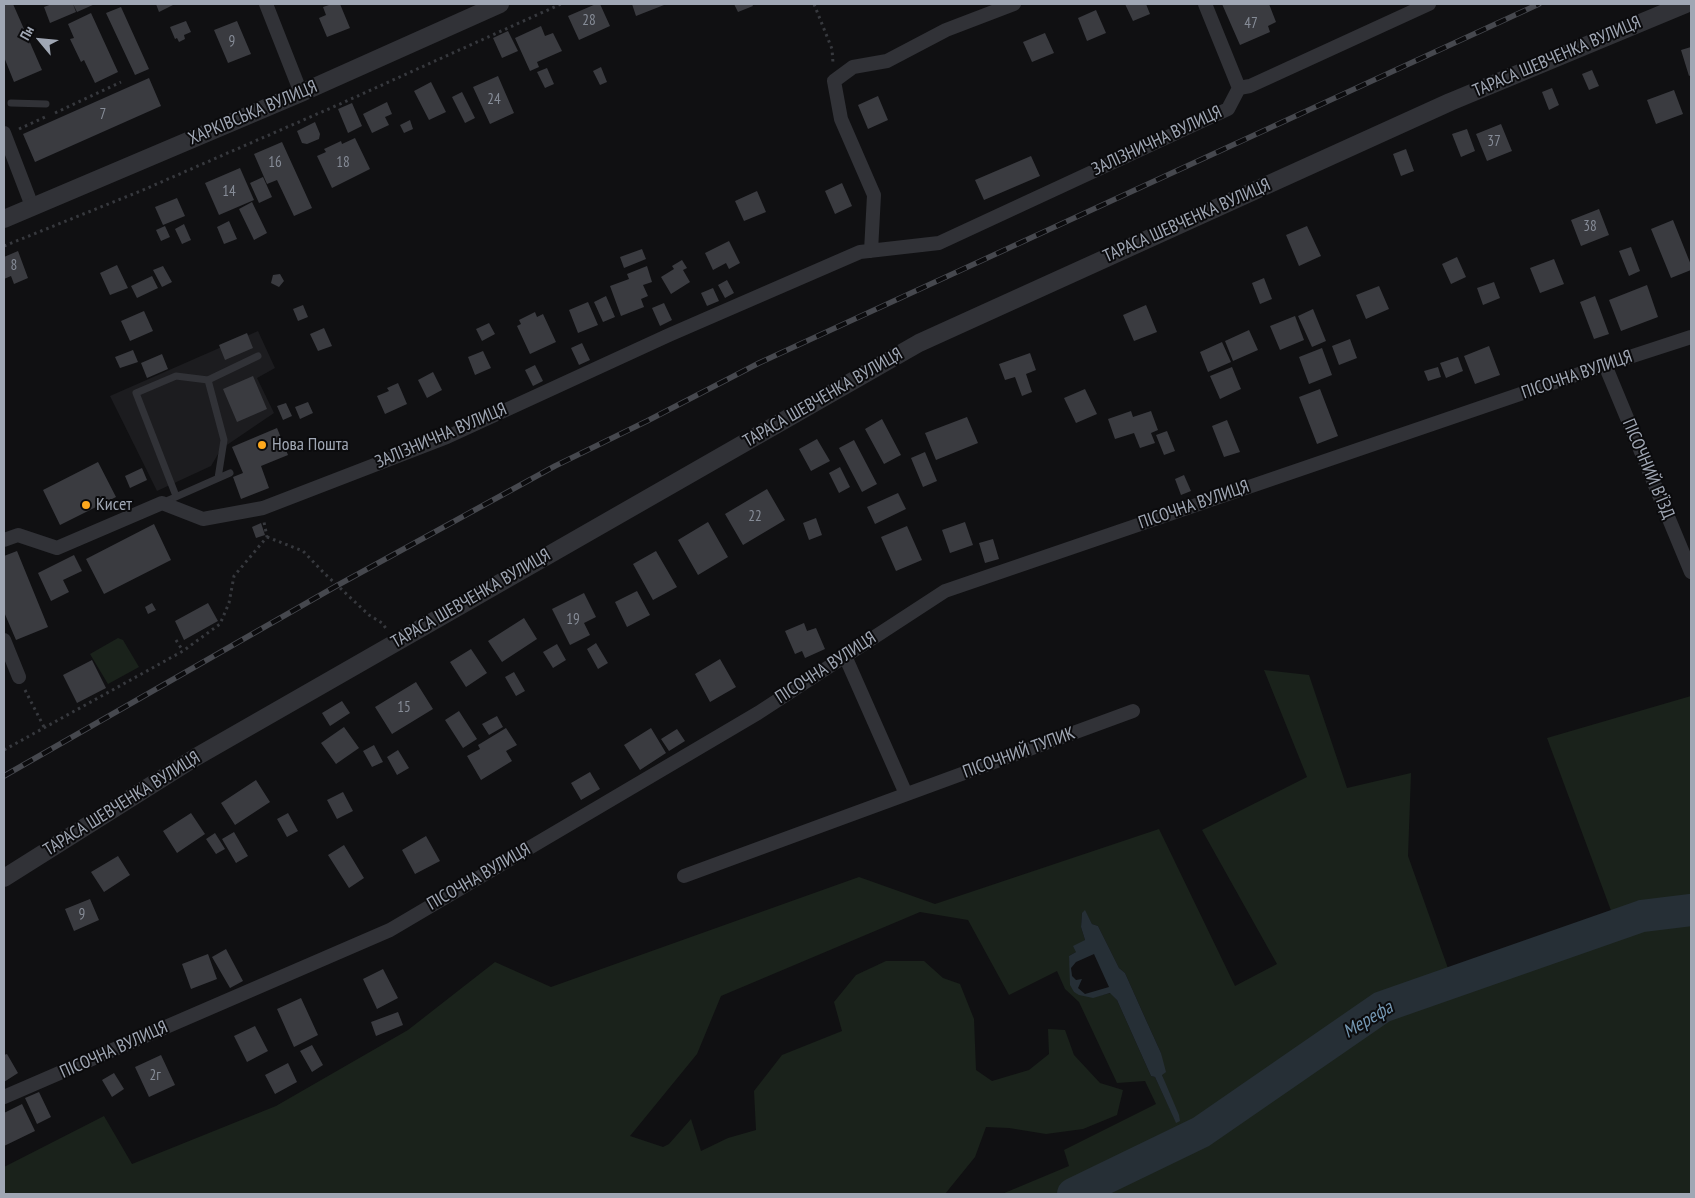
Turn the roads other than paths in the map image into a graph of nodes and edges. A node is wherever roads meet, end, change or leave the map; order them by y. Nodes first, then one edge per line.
1 (266, 4) edge
2 (500, 4) edge
3 (1014, 4) edge
4 (1205, 4) edge
5 (1429, 4) edge
6 (1686, 4) edge
7 (1240, 88) junction
8 (301, 94) junction
9 (11, 103) dead end
10 (46, 104) dead end
11 (4, 134) edge
12 (32, 206) junction
13 (4, 219) edge
14 (871, 251) junction
15 (1691, 338) edge
16 (258, 356) dead end
17 (1605, 365) junction
18 (208, 380) junction
19 (230, 473) dead end
20 (218, 478) junction
21 (176, 496) junction
22 (162, 503) junction
23 (4, 540) edge
24 (1691, 572) edge
25 (4, 640) edge
26 (845, 656) junction
27 (19, 677) road end
28 (1132, 711) dead end
29 (906, 794) junction
30 (684, 876) dead end
31 (4, 878) edge
32 (4, 1098) edge

1 - 8 street
2 - 8 street, ХАРКІВСЬКА ВУЛИЦЯ
3 - 14 street
4 - 7 street
5 - 7 street
6 - 31 street, ТАРАСА ШЕВЧЕНКА ВУЛИЦЯ
7 - 14 street, ЗАЛІЗНИЧНА ВУЛИЦЯ
8 - 12 street, ХАРКІВСЬКА ВУЛИЦЯ
9 - 10 lane
11 - 12 street
12 - 13 street, ХАРКІВСЬКА ВУЛИЦЯ
14 - 22 street, ЗАЛІЗНИЧНА ВУЛИЦЯ
15 - 17 street, ПІСОЧНА ВУЛИЦЯ
16 - 18 lane
17 - 24 street, ПІСОЧНИЙ В’ЇЗД
17 - 26 street, ПІСОЧНА ВУЛИЦЯ
18 - 20 lane
18 - 21 lane
19 - 20 lane
20 - 21 lane
21 - 22 lane
22 - 23 street
25 - 27 street
26 - 29 street
26 - 32 street, ПІСОЧНА ВУЛИЦЯ
28 - 29 street, ПІСОЧНИЙ ТУПИК
29 - 30 street, ПІСОЧНИЙ ТУПИК

